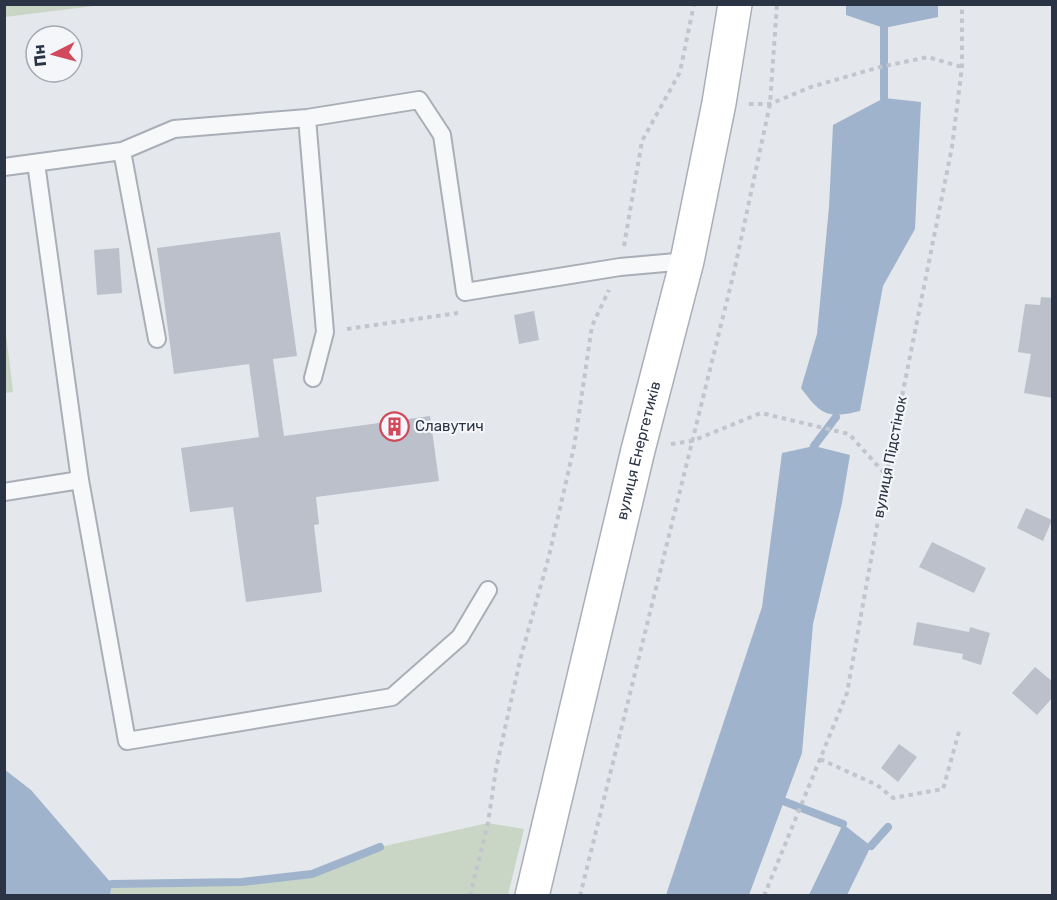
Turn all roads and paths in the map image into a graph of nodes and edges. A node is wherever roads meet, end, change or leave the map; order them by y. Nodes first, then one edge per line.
1 (694, 4) edge
2 (735, 4) edge
3 (777, 4) edge
4 (962, 4) edge
5 (962, 68) junction
6 (719, 103) junction
7 (770, 104) junction
8 (307, 118) junction
9 (122, 151) junction
10 (36, 163) junction
11 (4, 167) edge
12 (687, 261) junction
13 (620, 267) junction
14 (465, 292) junction
15 (325, 332) junction
16 (157, 339) dead end
17 (313, 378) dead end
18 (692, 441) junction
19 (638, 450) junction
20 (886, 476) junction
21 (80, 480) junction
22 (4, 492) edge
23 (488, 590) dead end
24 (960, 728) dead end
25 (820, 759) junction
26 (470, 896) edge
27 (532, 896) edge
28 (580, 896) edge
29 (764, 896) edge

1 - 13 path
2 - 6 main road, вулиця Енергетиків
3 - 7 path
4 - 5 path, вулиця Підстінок
5 - 7 path
5 - 20 path, вулиця Підстінок
6 - 7 path
6 - 12 main road, вулиця Енергетиків
7 - 18 path
8 - 9 lane
8 - 14 lane
8 - 15 lane
9 - 10 lane
9 - 16 lane
10 - 11 lane
10 - 21 lane
12 - 13 lane
12 - 19 main road, вулиця Енергетиків
13 - 14 lane
13 - 26 path
14 - 15 path
15 - 17 lane
18 - 19 path
18 - 20 path
18 - 28 path
19 - 27 main road, вулиця Енергетиків
20 - 25 path, вулиця Підстінок
21 - 22 lane
21 - 23 lane
24 - 25 path
25 - 29 path, вулиця Підстінок

